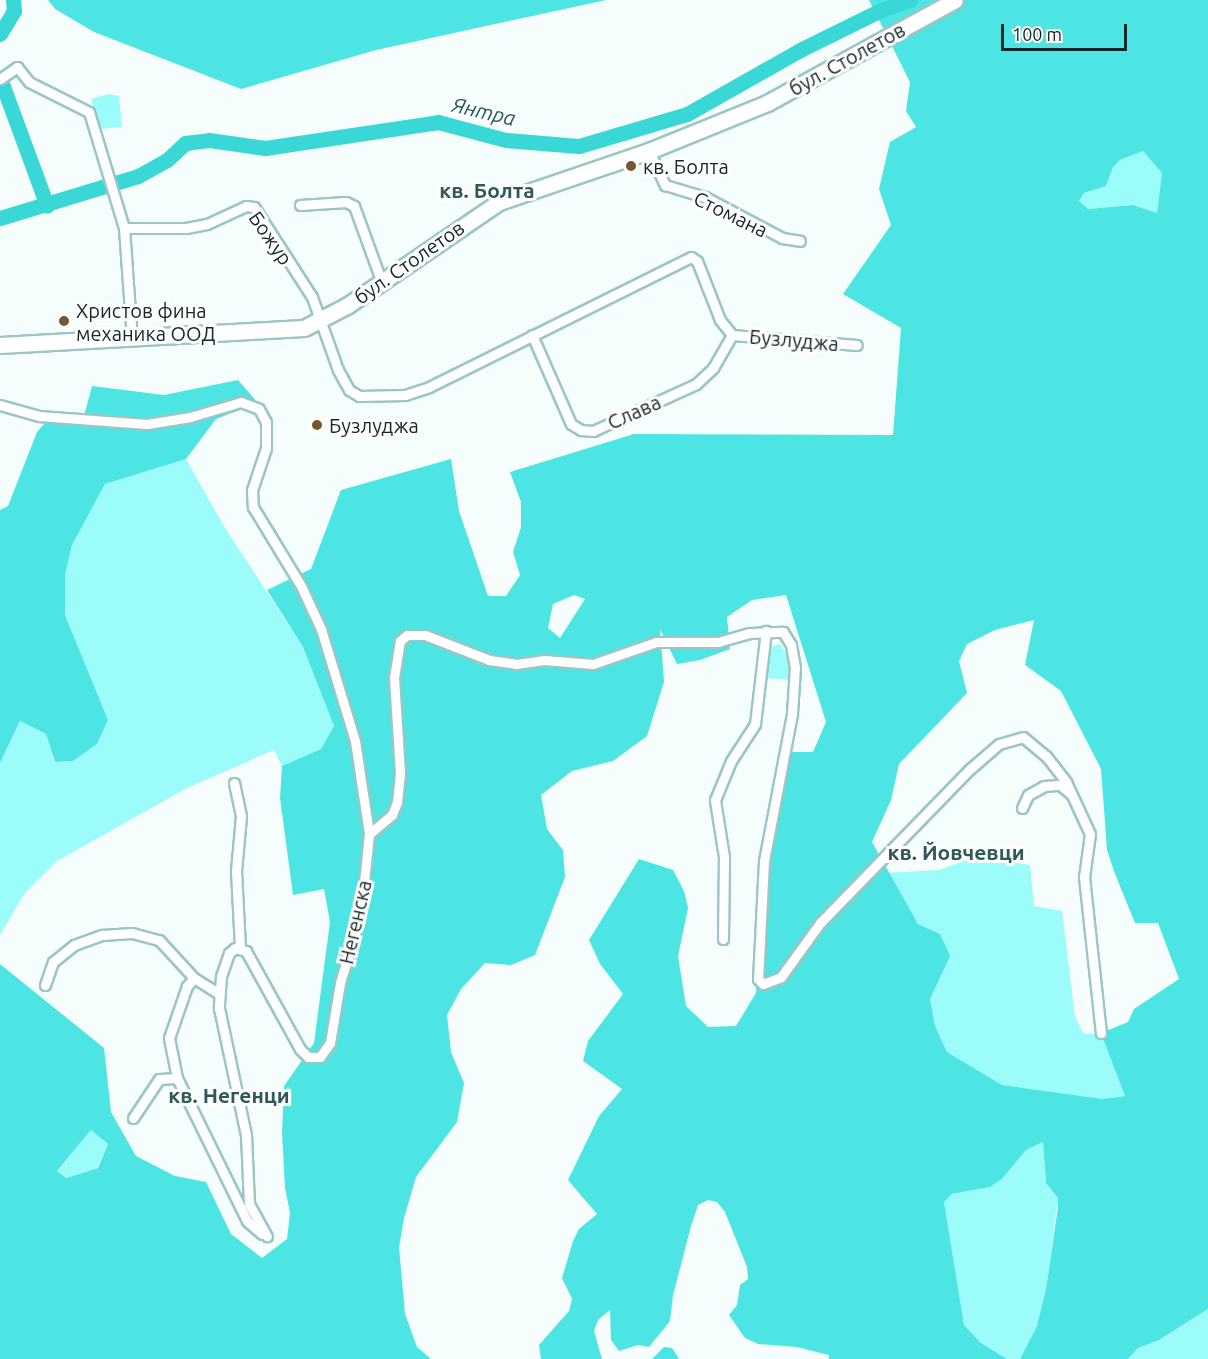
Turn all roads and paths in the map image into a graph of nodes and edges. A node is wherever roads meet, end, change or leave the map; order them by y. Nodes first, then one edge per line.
1 (955, 0) edge
2 (0, 79) edge
3 (649, 151) junction
4 (300, 205) dead end
5 (124, 228) junction
6 (800, 241) dead end
7 (381, 280) junction
8 (321, 321) junction
9 (532, 335) junction
10 (732, 335) junction
11 (132, 339) junction
12 (0, 345) edge
13 (856, 345) dead end
14 (0, 405) edge
15 (766, 631) junction
16 (234, 783) dead end
17 (1076, 797) junction
18 (1022, 808) dead end
19 (369, 834) junction
20 (723, 939) dead end
21 (240, 947) junction
22 (194, 978) junction
23 (45, 985) dead end
24 (218, 993) junction
25 (1101, 1033) dead end
26 (177, 1078) junction
27 (133, 1118) dead end

1 - 3 main road, бул. Столетов
2 - 5 street
3 - 6 street, Стомана
3 - 7 main road, бул. Столетов
4 - 7 street
5 - 8 street, Божур
5 - 11 street
7 - 8 main road, бул. Столетов
8 - 9 street, Бузлуджа
8 - 11 main road, бул. Столетов
9 - 10 street, Бузлуджа
9 - 10 street, Слава
10 - 13 street, Бузлуджа
11 - 12 main road, бул. Столетов
14 - 19 street, Негенска
15 - 17 street
15 - 19 street
15 - 20 street
16 - 21 street
17 - 18 street
17 - 25 street
19 - 21 street, Негенска
21 - 24 street
22 - 23 street
22 - 24 street
22 - 26 street
24 - 26 street
26 - 27 street

